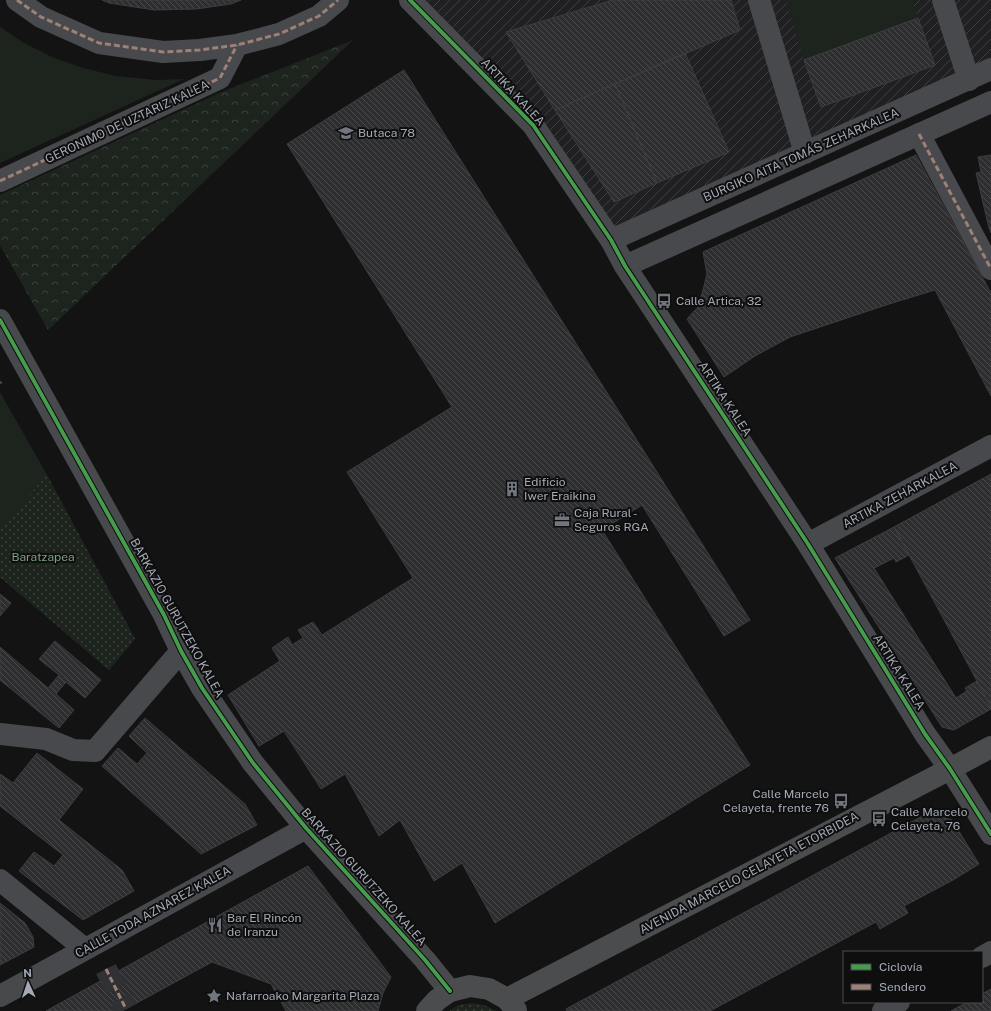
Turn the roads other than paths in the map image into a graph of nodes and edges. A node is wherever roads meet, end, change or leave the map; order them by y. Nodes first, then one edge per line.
1 (17, 0) edge
2 (338, 0) edge
3 (410, 0) edge
4 (759, 0) edge
5 (943, 0) edge
6 (237, 45) junction
7 (991, 69) edge
8 (969, 80) junction
9 (991, 102) edge
10 (919, 134) junction
11 (805, 153) junction
12 (0, 181) edge
13 (611, 240) junction
14 (625, 266) junction
15 (991, 269) edge
16 (0, 320) edge
17 (991, 446) edge
18 (808, 544) junction
19 (181, 651) junction
20 (0, 734) edge
21 (991, 747) edge
22 (950, 769) junction
23 (306, 828) junction
24 (991, 834) edge
25 (0, 880) edge
26 (85, 949) junction
27 (450, 991) junction
28 (0, 996) edge
29 (897, 1003) edge
30 (512, 1005) edge
31 (427, 1011) edge
32 (883, 1011) edge

1 - 6 street
2 - 6 street
3 - 13 street, ARTIKA KALEA
4 - 11 street
5 - 8 street
6 - 12 street, GERONIMO DE UZTARIZ KALEA
7 - 8 street, BURGIKO AITA TOMÁS ZEHARKALEA
8 - 11 street, BURGIKO AITA TOMÁS ZEHARKALEA
9 - 10 street
10 - 14 street
10 - 15 street
11 - 13 street, BURGIKO AITA TOMÁS ZEHARKALEA
13 - 14 street, ARTIKA KALEA
14 - 18 street, ARTIKA KALEA
16 - 19 street, BARKAZIO GURUTZEKO KALEA
17 - 18 street, ARTIKA ZEHARKALEA
18 - 22 street, ARTIKA KALEA
19 - 20 street
19 - 23 street, BARKAZIO GURUTZEKO KALEA
21 - 22 main road, AVENIDA MARCELO CELAYETA ETORBIDEA
22 - 24 street, ARTIKA KALEA
22 - 30 main road, AVENIDA MARCELO CELAYETA ETORBIDEA
23 - 26 street, CALLE TODA AZNAREZ KALEA
23 - 27 street, BARKAZIO GURUTZEKO KALEA
25 - 26 street
26 - 28 street, CALLE TODA AZNAREZ KALEA
27 - 30 main road
27 - 31 main road
29 - 32 street

